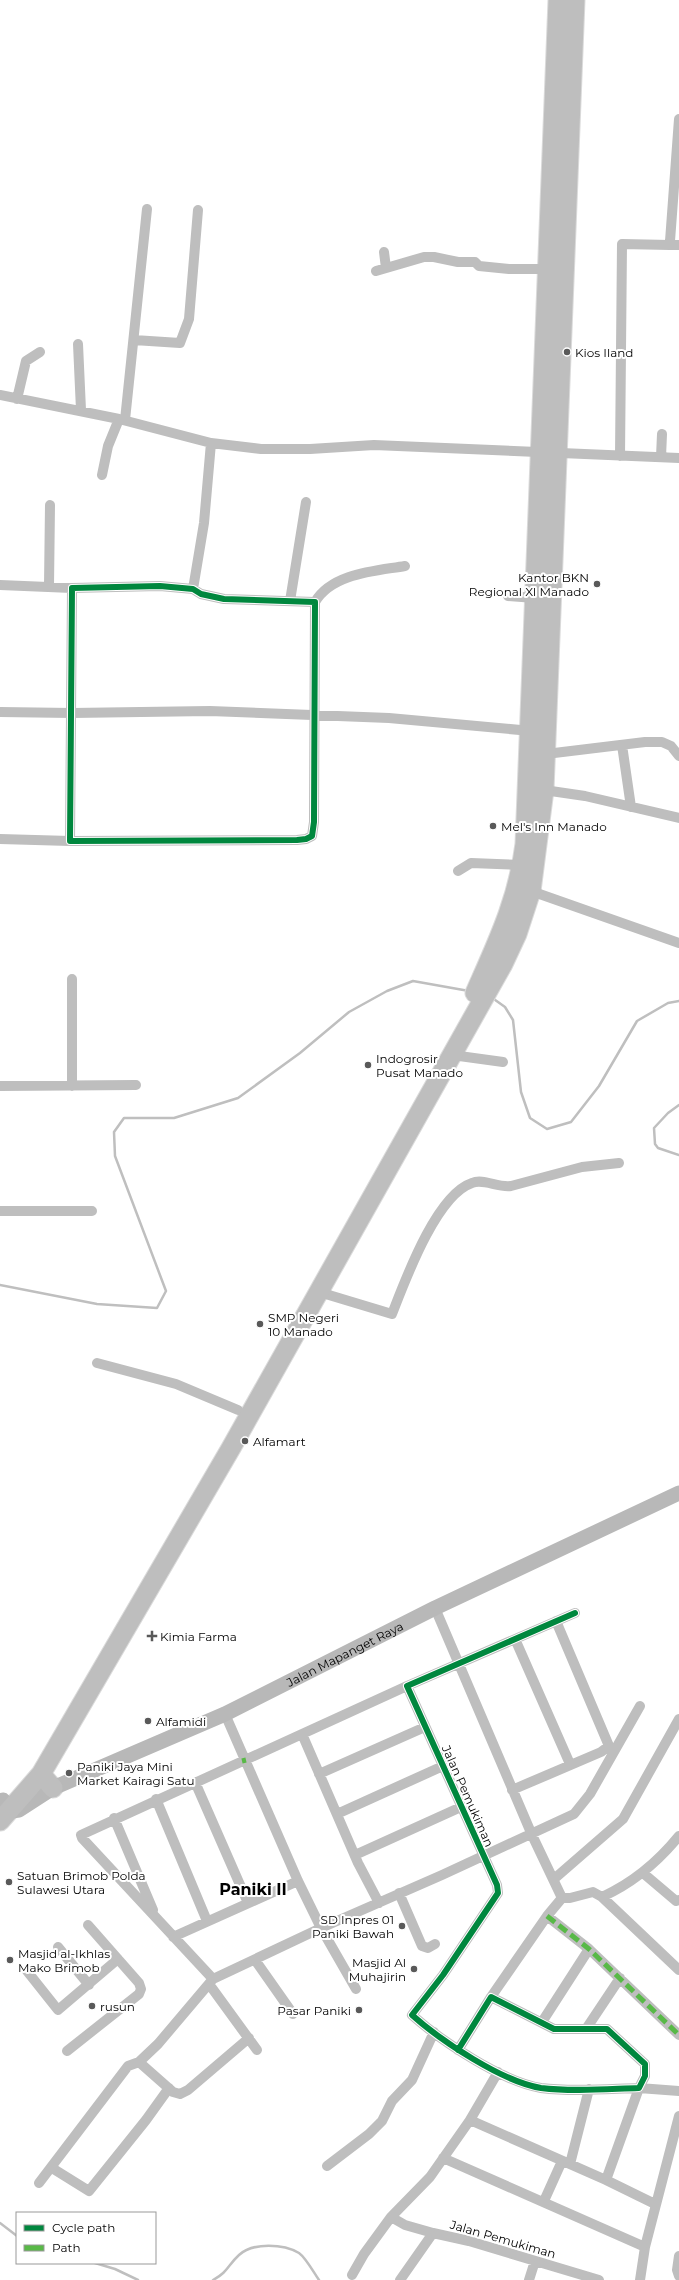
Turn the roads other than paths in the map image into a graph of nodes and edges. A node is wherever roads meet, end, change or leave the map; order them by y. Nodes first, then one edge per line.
1 (558, 0) edge
2 (575, 0) edge
3 (563, 82) junction
4 (679, 119) edge
5 (147, 209) dead end
6 (198, 210) dead end
7 (674, 245) edge
8 (384, 252) dead end
9 (386, 268) junction
10 (549, 268) junction
11 (376, 271) dead end
12 (134, 340) junction
13 (78, 344) dead end
14 (40, 352) dead end
15 (0, 396) edge
16 (17, 399) junction
17 (81, 410) junction
18 (122, 420) junction
19 (662, 434) dead end
20 (211, 443) junction
21 (549, 453) junction
22 (620, 456) junction
23 (661, 457) junction
24 (679, 458) edge
25 (102, 475) dead end
26 (306, 502) dead end
27 (50, 505) dead end
28 (405, 566) dead end
29 (0, 585) edge
30 (49, 586) junction
31 (72, 588) junction
32 (193, 589) junction
33 (508, 596) dead end
34 (535, 598) junction
35 (290, 601) junction
36 (315, 602) junction
37 (0, 712) edge
38 (72, 713) junction
39 (314, 716) junction
40 (530, 732) junction
41 (622, 745) junction
42 (546, 754) junction
43 (679, 756) edge
44 (544, 790) junction
45 (631, 807) junction
46 (679, 818) edge
47 (0, 839) edge
48 (70, 841) junction
49 (522, 865) junction
50 (458, 870) dead end
51 (531, 891) junction
52 (679, 943) edge
53 (497, 960) junction
54 (72, 979) dead end
55 (474, 1006) junction
56 (452, 1055) junction
57 (504, 1062) dead end
58 (136, 1085) dead end
59 (0, 1086) edge
60 (72, 1086) junction
61 (396, 1143) junction
62 (619, 1163) dead end
63 (0, 1211) edge
64 (92, 1211) dead end
65 (319, 1292) junction
66 (97, 1363) dead end
67 (238, 1410) junction
68 (679, 1493) edge
69 (435, 1608) junction
70 (575, 1612) dead end
71 (556, 1621) junction
72 (515, 1639) junction
73 (458, 1664) junction
74 (407, 1686) junction
75 (640, 1706) dead end
76 (225, 1714) junction
77 (679, 1719) edge
78 (425, 1728) junction
79 (302, 1734) junction
80 (246, 1760) junction
81 (570, 1764) junction
82 (443, 1766) junction
83 (319, 1774) junction
84 (47, 1781) junction
85 (195, 1782) junction
86 (512, 1790) junction
87 (156, 1799) junction
88 (461, 1807) junction
89 (3, 1808) edge
90 (337, 1814) junction
91 (114, 1818) junction
92 (532, 1834) junction
93 (679, 1836) edge
94 (355, 1854) junction
95 (483, 1857) junction
96 (643, 1873) junction
97 (554, 1879) junction
98 (298, 1881) junction
99 (399, 1894) junction
100 (602, 1897) junction
101 (562, 1898) junction
102 (679, 1900) edge
103 (248, 1903) junction
104 (379, 1903) junction
105 (155, 1916) junction
106 (547, 1916) junction
107 (207, 1922) junction
108 (88, 1925) dead end
109 (321, 1928) junction
110 (173, 1937) junction
111 (434, 1944) dead end
112 (58, 1947) dead end
113 (589, 1949) junction
114 (118, 1959) junction
115 (255, 1960) junction
116 (679, 1970) edge
117 (27, 1971) dead end
118 (620, 1978) junction
119 (211, 1982) junction
120 (88, 1985) junction
121 (356, 1989) dead end
122 (491, 1997) junction
123 (293, 2014) dead end
124 (542, 2022) junction
125 (586, 2029) junction
126 (434, 2032) junction
127 (679, 2035) edge
128 (249, 2038) junction
129 (257, 2050) dead end
130 (458, 2050) junction
131 (67, 2051) dead end
132 (139, 2062) junction
133 (498, 2072) junction
134 (169, 2088) junction
135 (639, 2088) junction
136 (589, 2089) junction
137 (679, 2091) edge
138 (679, 2116) edge
139 (470, 2120) junction
140 (443, 2158) junction
141 (566, 2162) junction
142 (327, 2166) dead end
143 (52, 2168) junction
144 (606, 2180) junction
145 (39, 2184) dead end
146 (544, 2201) junction
147 (655, 2204) junction
148 (391, 2217) junction
149 (433, 2233) junction
150 (644, 2247) junction
151 (679, 2256) edge
152 (535, 2261) junction
153 (352, 2275) dead end
154 (679, 2276) edge
155 (400, 2280) edge
156 (529, 2280) edge
157 (599, 2280) edge
158 (640, 2280) edge

1 - 3 highway
2 - 3 highway
3 - 10 highway
3 - 21 highway
4 - 7 street
5 - 12 street
6 - 12 street
7 - 22 street
8 - 9 street
9 - 10 street
9 - 11 street
10 - 21 highway
12 - 18 street
13 - 17 street
14 - 16 street
15 - 16 street
16 - 17 street
17 - 18 street
18 - 20 street
18 - 25 street
19 - 23 street
20 - 21 street
20 - 32 street
21 - 22 street
21 - 34 highway
21 - 42 highway
22 - 23 street
23 - 24 street
26 - 35 street
27 - 30 street
28 - 36 street
29 - 30 street
30 - 31 street
31 - 32 street
31 - 38 street
32 - 35 street
33 - 34 street
34 - 40 highway
35 - 36 street
36 - 39 street
37 - 38 street
38 - 39 street
38 - 48 street
39 - 40 street
39 - 48 street
40 - 49 highway
41 - 42 street
41 - 43 street
41 - 45 street
42 - 44 highway
44 - 45 street
44 - 51 highway
45 - 46 street
47 - 48 street
49 - 50 street
49 - 53 highway
51 - 52 street
51 - 53 highway
53 - 55 highway
54 - 60 street
55 - 56 highway
55 - 61 highway
56 - 57 street
56 - 61 highway
58 - 60 street
59 - 60 street
61 - 65 highway
61 - 67 highway
62 - 65 street
63 - 64 street
65 - 84 highway
66 - 67 street
67 - 89 highway
68 - 69 street, Jalan Mapanget Raya
69 - 73 street
69 - 76 street, Jalan Mapanget Raya
70 - 71 street
71 - 72 street
71 - 81 street
72 - 73 street
72 - 81 street
73 - 74 street
73 - 86 street
74 - 78 street, Jalan Pemukiman
74 - 79 street
75 - 92 street, Jalan Pemukiman
76 - 80 street
76 - 84 street, Jalan Mapanget Raya
77 - 97 street
78 - 82 street, Jalan Pemukiman
78 - 83 street
79 - 80 street
79 - 83 street
80 - 85 street
80 - 98 street
81 - 86 street
82 - 88 street, Jalan Pemukiman
82 - 90 street
83 - 90 street
84 - 89 highway
85 - 87 street
85 - 103 street
86 - 92 street
87 - 91 street
87 - 107 street
88 - 94 street
88 - 95 street, Jalan Pemukiman
90 - 94 street
91 - 105 street
91 - 105 street
92 - 95 street, Jalan Pemukiman
92 - 97 street
93 - 96 street
94 - 104 street
95 - 99 street, Jalan Pemukiman
95 - 126 street, Jalan Pemukiman
96 - 100 street
96 - 102 street
97 - 101 street
98 - 103 street
98 - 109 street
99 - 104 street, Jalan Pemukiman
99 - 111 street
100 - 101 street
100 - 116 street
101 - 106 street
103 - 107 street
104 - 109 street, Jalan Pemukiman
105 - 110 street
106 - 113 street
106 - 122 street
107 - 110 street
108 - 114 street
109 - 115 street, Jalan Pemukiman
109 - 121 street
110 - 119 street
112 - 120 street
113 - 118 street
113 - 124 street
114 - 120 street
114 - 131 street
115 - 119 street, Jalan Pemukiman
115 - 123 street
117 - 120 street
118 - 125 street
118 - 127 street
119 - 128 street
119 - 132 street, Jalan Pemukiman
122 - 124 street
122 - 130 street
124 - 125 street
125 - 135 street
126 - 130 street, Jalan Pemukiman
126 - 142 street
128 - 129 street
128 - 134 street
130 - 133 street, Jalan Pemukiman
132 - 134 street
132 - 143 street, Jalan Pemukiman
133 - 136 street, Jalan Pemukiman
133 - 139 street
134 - 143 street
135 - 136 street, Jalan Pemukiman
135 - 137 street, Jalan Pemukiman
135 - 144 street
136 - 141 street
138 - 147 street
139 - 140 street
139 - 141 street
140 - 146 street
140 - 148 street
141 - 144 street
141 - 146 street
143 - 145 street, Jalan Pemukiman
144 - 147 street
146 - 150 street
147 - 150 street
148 - 149 street
148 - 153 street
149 - 152 street, Jalan Pemukiman
149 - 155 street, Jalan Pemukiman
150 - 158 street
151 - 154 street
152 - 156 street
152 - 157 street, Jalan Pemukiman

